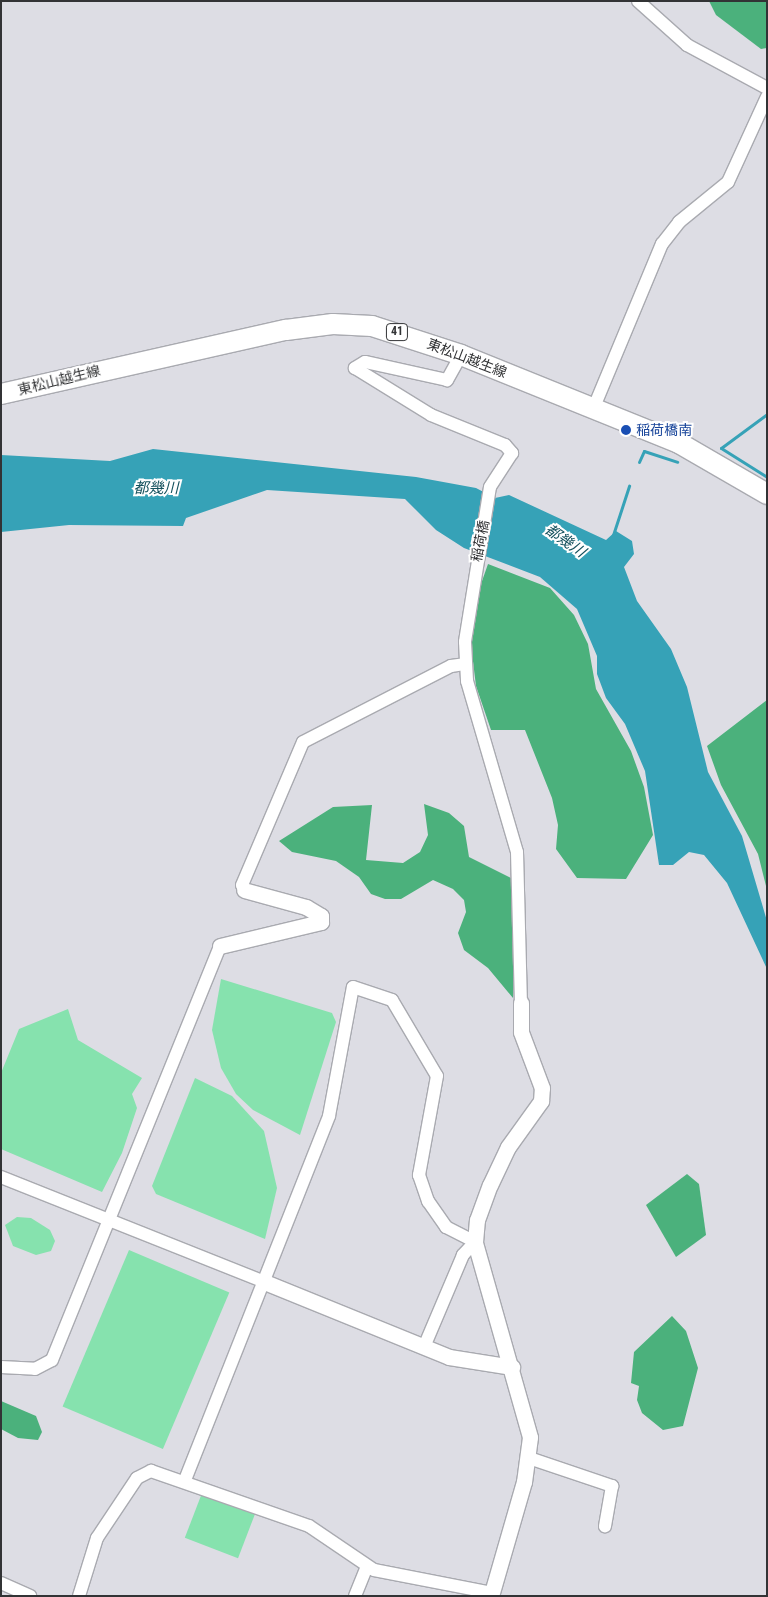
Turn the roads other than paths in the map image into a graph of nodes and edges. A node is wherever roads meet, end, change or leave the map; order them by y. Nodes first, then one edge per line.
1 (638, 1) edge
2 (767, 88) edge
3 (767, 97) edge
4 (461, 355) junction
5 (1, 394) edge
6 (594, 407) junction
7 (767, 494) edge
8 (466, 664) junction
9 (244, 890) joint
10 (220, 946) joint
11 (521, 1003) joint
12 (1, 1177) edge
13 (110, 1222) junction
14 (475, 1242) junction
15 (267, 1283) junction
16 (424, 1347) junction
17 (512, 1366) junction
18 (1, 1367) edge
19 (530, 1458) junction
20 (185, 1480) junction
21 (605, 1526) dead end
22 (367, 1567) junction
23 (1, 1583) edge
24 (491, 1594) edge
25 (30, 1596) edge
26 (78, 1596) edge
27 (355, 1596) edge

1 - 2 street
3 - 6 street
4 - 5 main road, 東松山越生線 / 41
4 - 6 main road, 東松山越生線 / 41
4 - 8 street, 稲荷橋
6 - 7 main road, 東松山越生線 / 41
8 - 9 street
8 - 11 street, 稲荷橋
9 - 10 street
10 - 13 street
11 - 14 street
12 - 13 street
13 - 15 street
13 - 18 street
14 - 15 street
14 - 16 street
14 - 17 street
15 - 16 street
15 - 20 street
16 - 17 street
17 - 19 street
19 - 21 street
19 - 24 street
20 - 22 street
20 - 26 street
22 - 24 street
22 - 27 street
23 - 25 street

